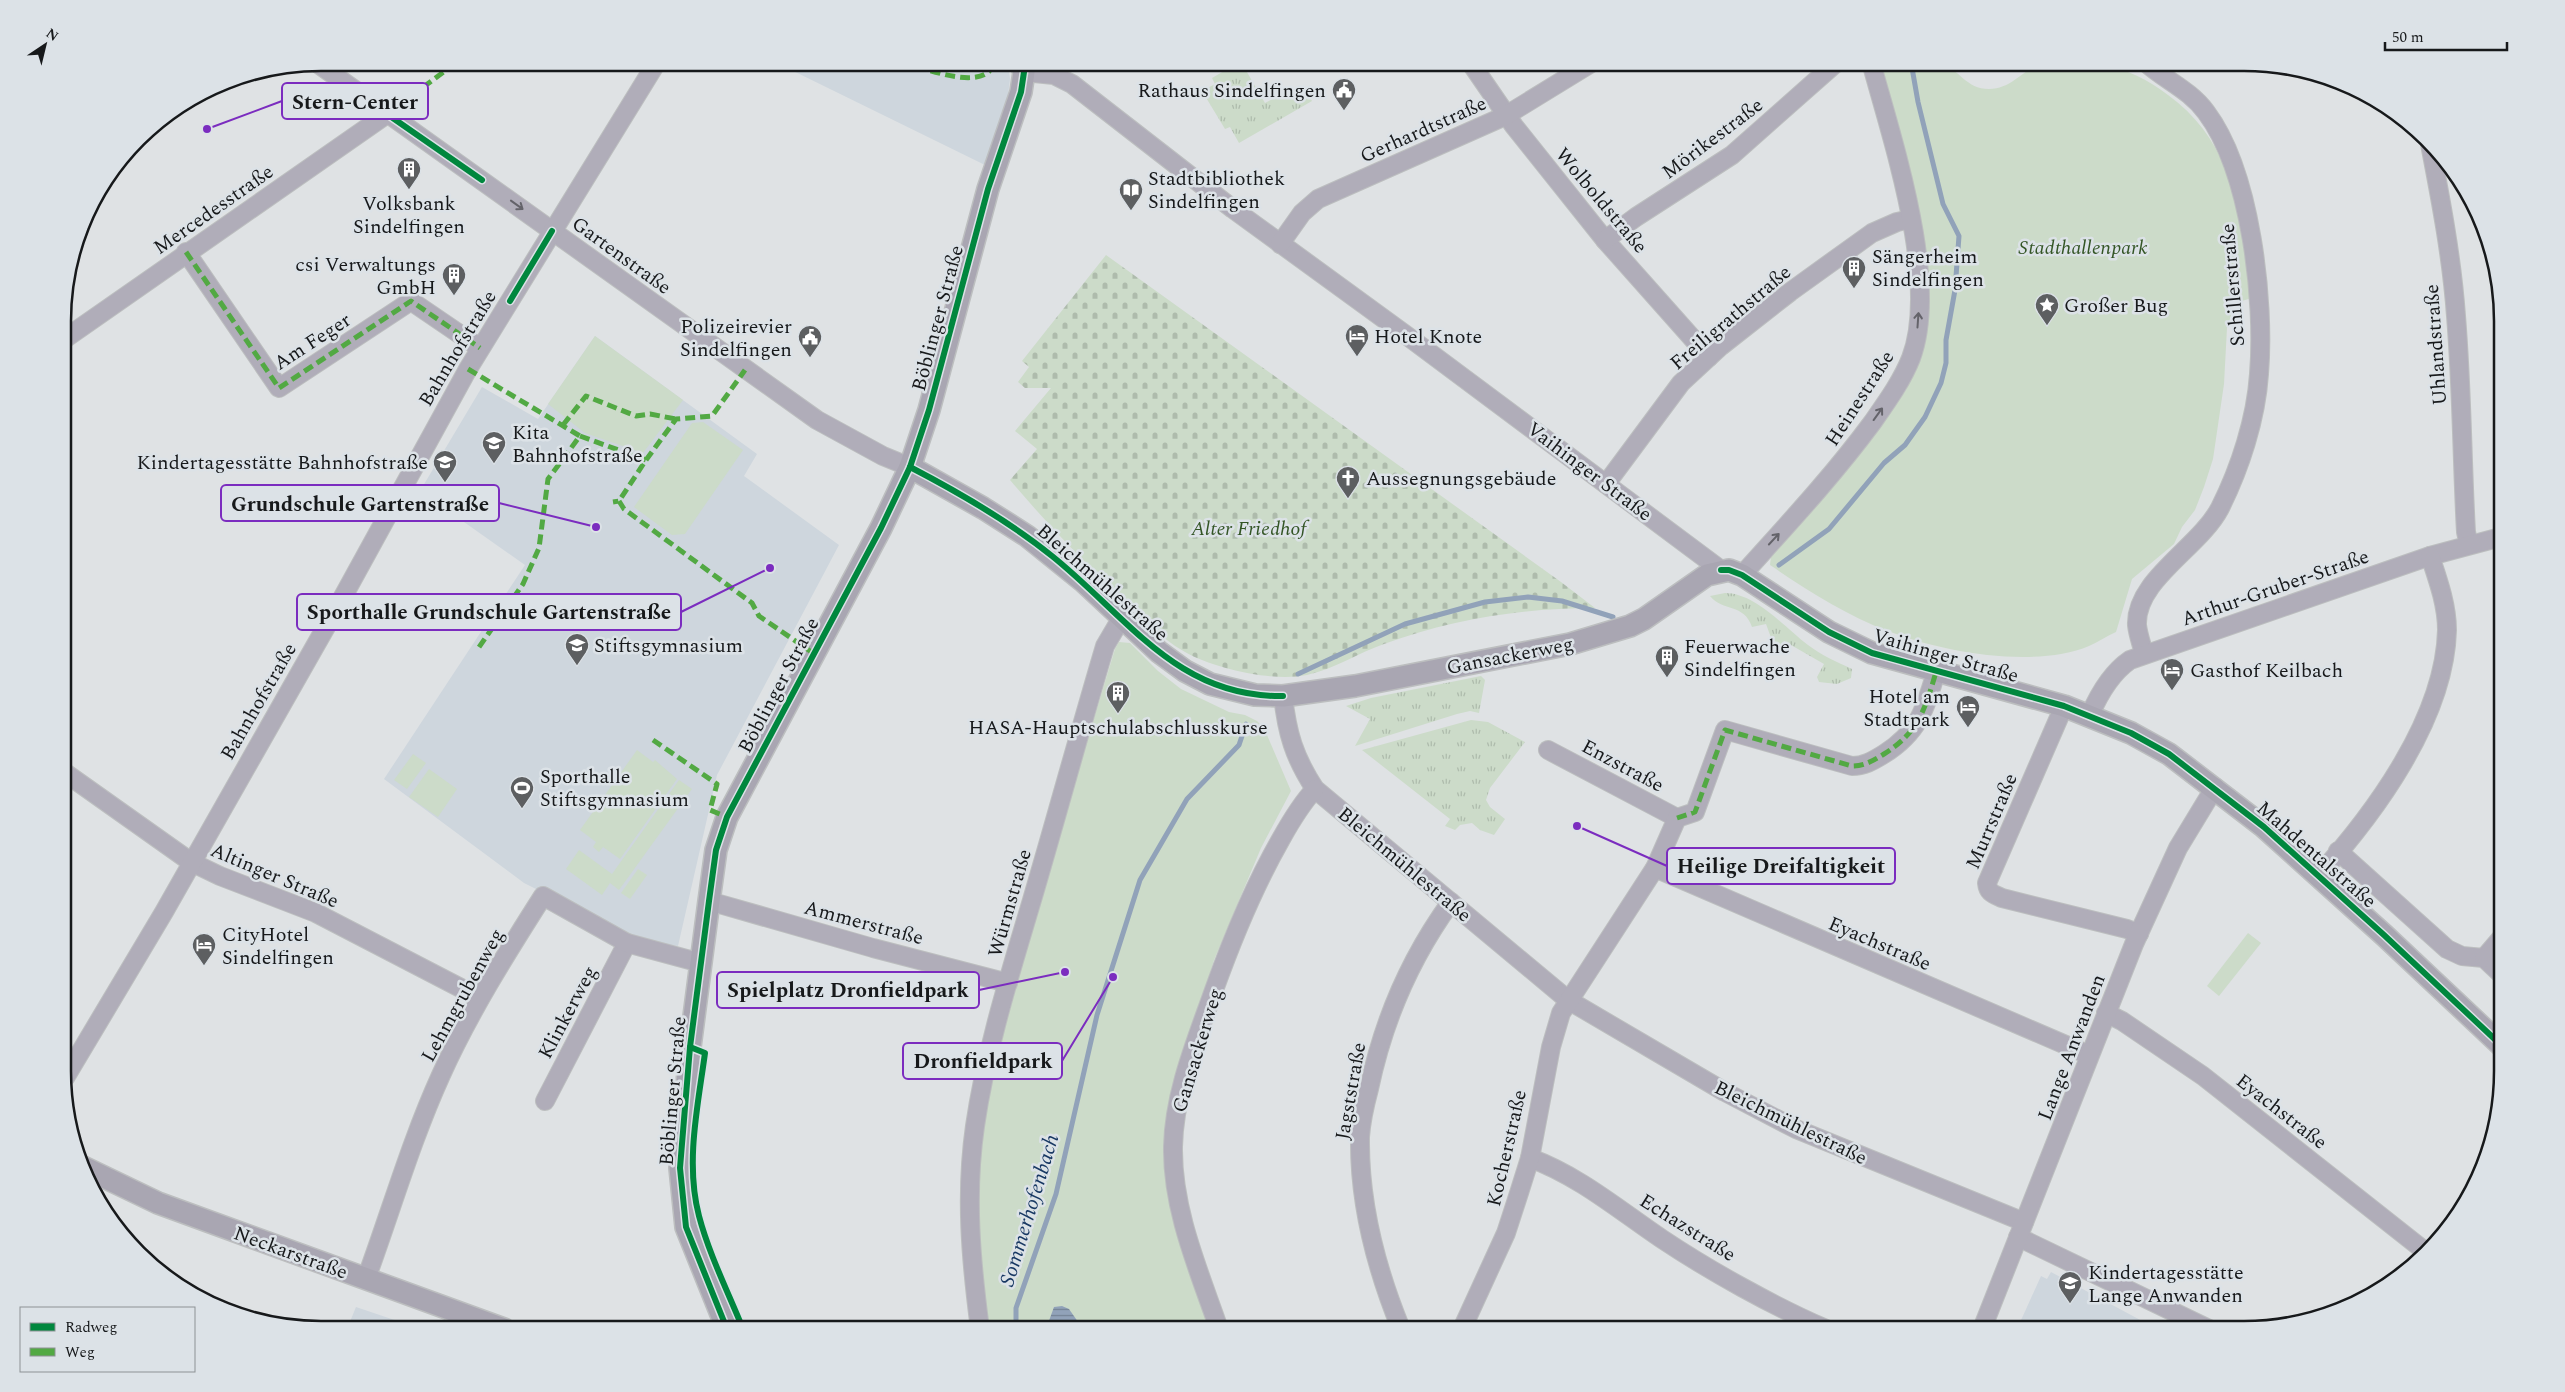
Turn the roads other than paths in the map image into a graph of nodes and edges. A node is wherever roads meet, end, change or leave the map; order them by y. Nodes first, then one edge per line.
1 (329, 71) edge
2 (651, 71) edge
3 (1022, 71) edge
4 (1038, 71) edge
5 (1476, 71) edge
6 (1578, 71) edge
7 (1826, 71) edge
8 (1873, 71) edge
9 (2157, 71) edge
10 (387, 114) junction
11 (1505, 116) junction
12 (2432, 157) edge
13 (1912, 219) junction
14 (552, 231) junction
15 (1606, 240) junction
16 (1280, 244) junction
17 (186, 252) junction
18 (71, 334) edge
19 (480, 348) junction
20 (1709, 358) junction
21 (910, 467) junction
22 (1606, 484) junction
23 (2494, 539) edge
24 (2469, 545) junction
25 (2430, 556) junction
26 (1721, 570) junction
27 (1742, 575) junction
28 (1122, 617) junction
29 (2144, 654) junction
30 (1936, 672) junction
31 (1283, 696) junction
32 (2064, 706) junction
33 (2090, 715) junction
34 (1548, 750) dead end
35 (71, 777) edge
36 (2215, 787) junction
37 (1315, 789) junction
38 (1677, 818) junction
39 (2338, 851) junction
40 (191, 862) junction
41 (1655, 868) junction
42 (2318, 876) junction
43 (709, 901) junction
44 (1451, 902) junction
45 (2139, 934) junction
46 (628, 943) junction
47 (2494, 947) edge
48 (2484, 958) junction
49 (701, 963) junction
50 (2494, 967) edge
51 (1008, 983) junction
52 (480, 998) junction
53 (1568, 1000) junction
54 (2106, 1012) junction
55 (2494, 1038) edge
56 (2089, 1055) junction
57 (71, 1068) edge
58 (545, 1101) dead end
59 (1530, 1158) junction
60 (92, 1171) edge
61 (2021, 1230) junction
62 (2421, 1248) edge
63 (366, 1279) junction
64 (480, 1321) edge
65 (723, 1321) edge
66 (979, 1321) edge
67 (1216, 1321) edge
68 (1398, 1321) edge
69 (1466, 1321) edge
70 (1810, 1321) edge
71 (1985, 1321) edge
72 (2189, 1321) edge

1 - 10 street, Gartenstraße
2 - 14 street, Bahnhofstraße
3 - 21 main road, Böblinger Straße
4 - 16 street, Vaihinger Straße
5 - 11 street, Wolboldstraße
6 - 11 street, Gerhardtstraße
7 - 15 street, Mörikestraße
8 - 13 street, Heinestraße
9 - 29 street, Schillerstraße
10 -> 14 street, Gartenstraße
10 - 17 street, Mercedesstraße
11 - 15 street, Wolboldstraße
11 - 16 street, Gerhardtstraße
12 - 24 street, Uhlandstraße
13 - 20 street, Freiligrathstraße
27 -> 13 street, Heinestraße
14 - 19 street, Bahnhofstraße
14 - 21 street, Gartenstraße
15 - 20 street, Wolboldstraße
16 - 22 street, Vaihinger Straße
17 - 18 street, Mercedesstraße
17 - 19 street, Am Feger
19 - 40 street, Bahnhofstraße
20 - 22 street, Freiligrathstraße
21 - 28 main road, Bleichmühlestraße
21 - 43 main road, Böblinger Straße
22 - 26 street, Vaihinger Straße
23 - 24 street, Arthur-Gruber-Straße
24 - 25 street, Arthur-Gruber-Straße
25 - 29 street, Arthur-Gruber-Straße
25 - 39 street
26 - 27 main road, Vaihinger Straße
26 - 31 main road, Gansackerweg
27 - 30 main road, Vaihinger Straße
28 - 31 main road, Bleichmühlestraße
28 - 51 street, Würmstraße
29 - 33 street, Arthur-Gruber-Straße
30 - 32 main road, Vaihinger Straße
30 - 38 street
31 - 37 street, Bleichmühlestraße
32 - 33 main road, Vaihinger Straße
32 - 45 street, Murrstraße
33 - 36 main road, Mahdentalstraße
34 - 38 street, Enzstraße
35 - 40 street, Altinger Straße
36 - 42 main road, Mahdentalstraße
36 - 45 street, Lange Anwanden
37 - 44 street, Bleichmühlestraße
37 - 67 street, Gansackerweg
38 - 41 street
39 - 42 street
39 - 48 street, Mahdentalstraße
40 - 52 street, Altinger Straße
40 - 57 street, Bahnhofstraße
41 - 53 street
41 - 56 street, Eyachstraße
42 - 55 main road, Mahdentalstraße
43 - 49 main road, Böblinger Straße
43 - 51 street, Ammerstraße
44 - 53 street, Bleichmühlestraße
44 - 68 street, Jagststraße
45 - 54 street, Lange Anwanden
46 - 49 street, Lehmgrubenweg
46 - 52 street, Lehmgrubenweg
46 - 58 street, Klinkerweg
47 - 48 street
48 - 50 street
49 - 65 main road, Böblinger Straße
51 - 66 street, Würmstraße
52 - 63 street, Lehmgrubenweg
53 - 59 street, Kocherstraße
53 - 61 street, Bleichmühlestraße
54 - 56 street, Lange Anwanden
54 - 62 street, Eyachstraße
56 - 61 street, Lange Anwanden
59 - 69 street, Kocherstraße
59 - 70 street, Echazstraße
60 - 63 main road, Neckarstraße
61 - 71 street, Lange Anwanden
61 - 72 street, Bleichmühlestraße
63 - 64 main road, Neckarstraße

